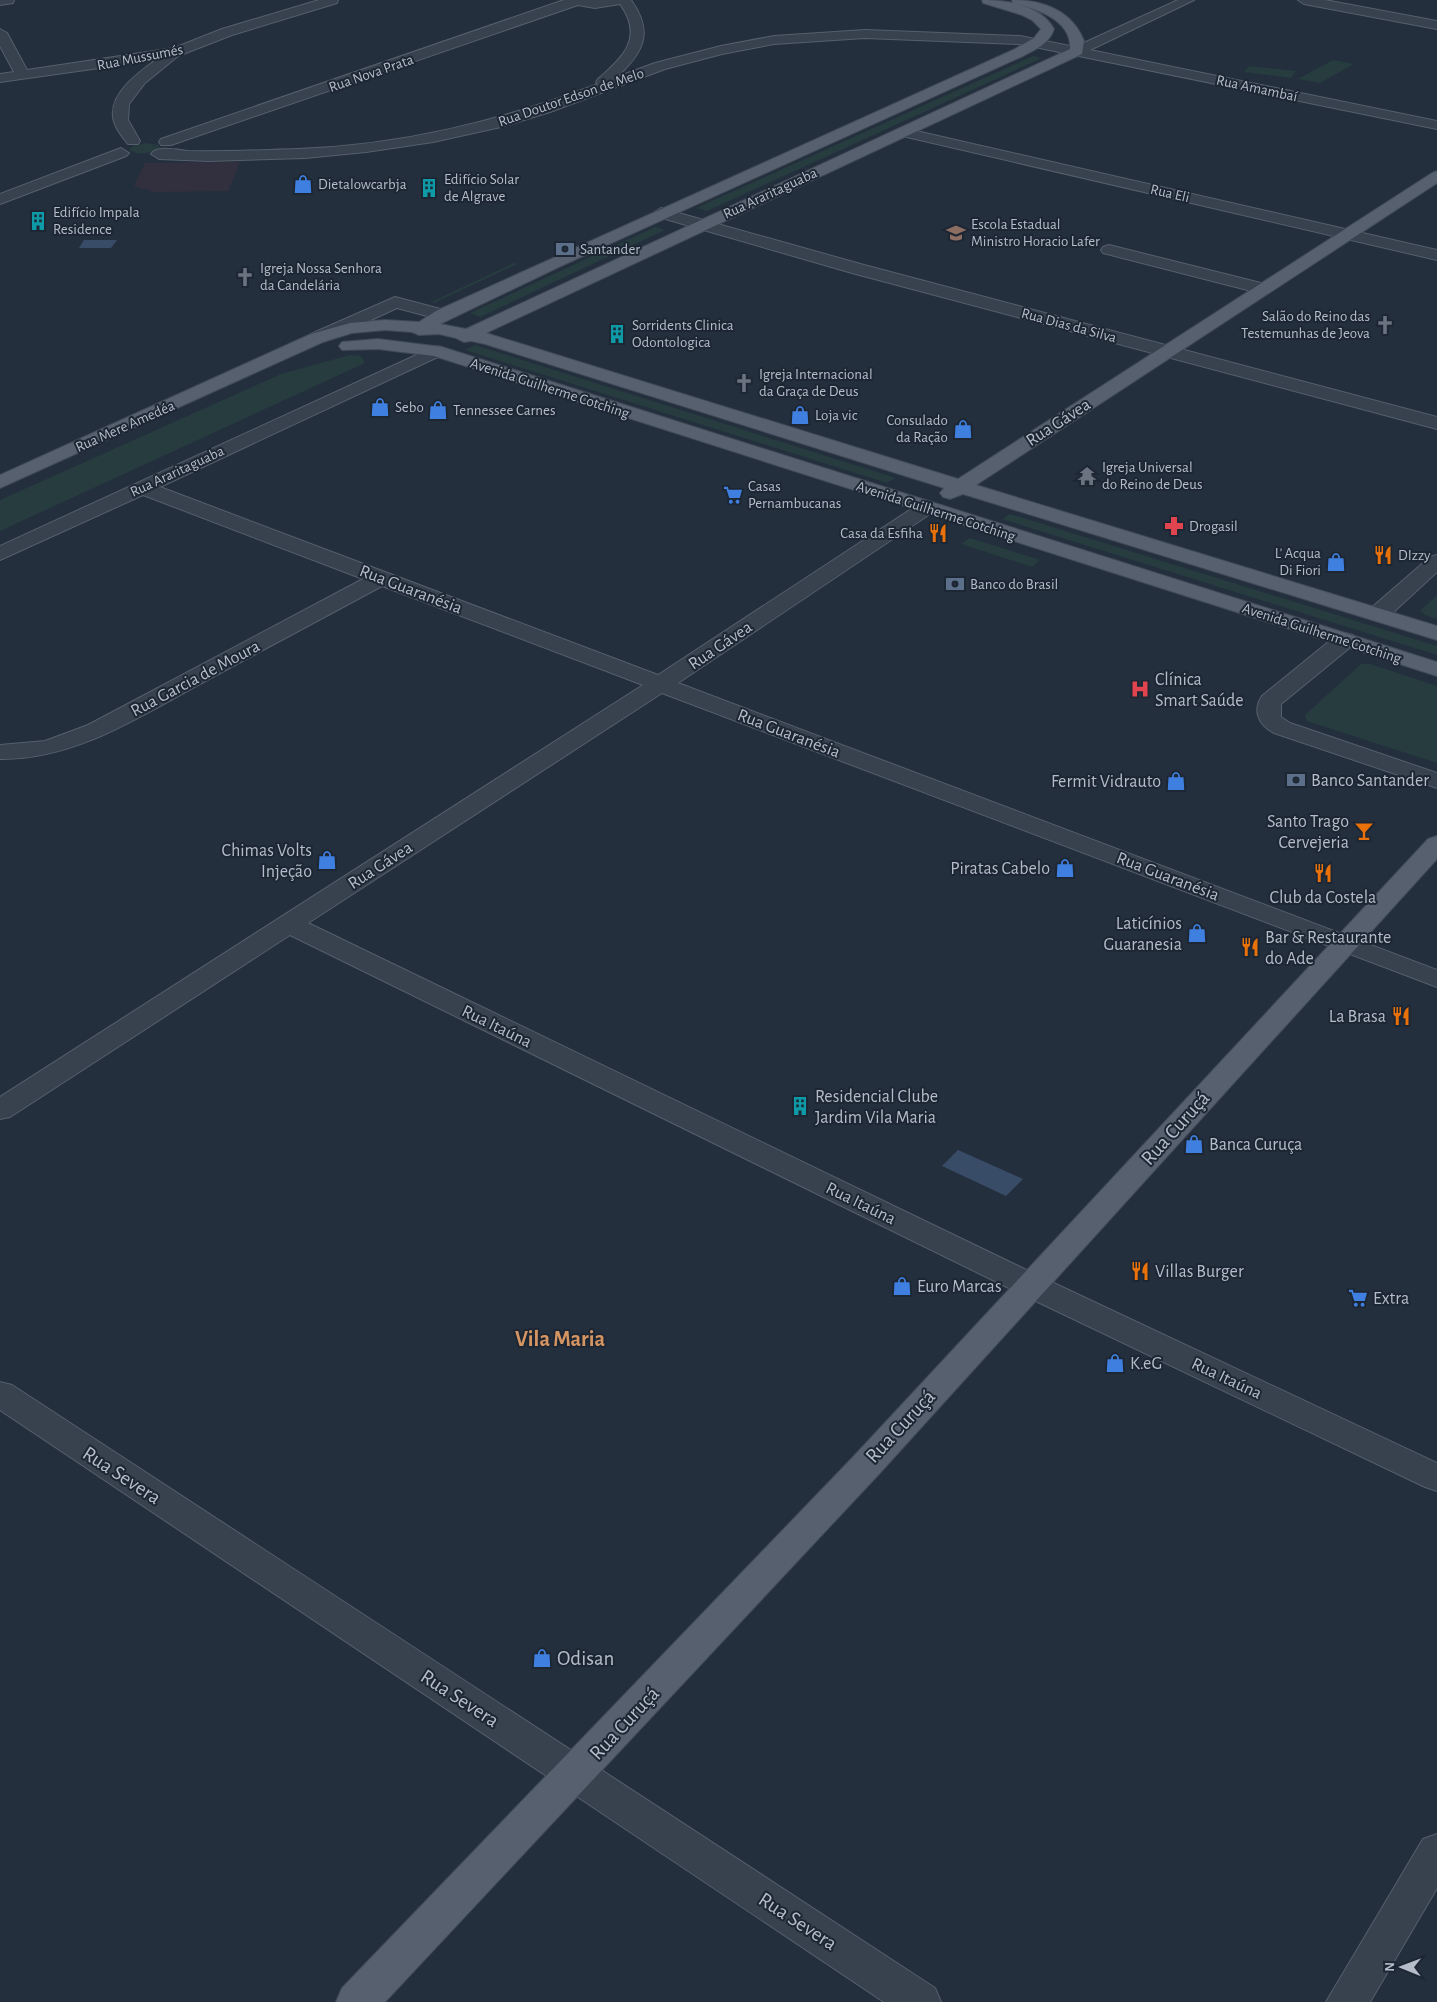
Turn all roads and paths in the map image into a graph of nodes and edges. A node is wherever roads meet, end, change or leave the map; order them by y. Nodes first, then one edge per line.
1 (8, 0) edge
2 (332, 0) edge
3 (622, 0) edge
4 (988, 0) edge
5 (1018, 0) edge
6 (1304, 0) edge
7 (0, 1) edge
8 (348, 1) edge
9 (572, 1) edge
10 (1159, 2) dead end
11 (1182, 2) edge
12 (307, 8) junction
13 (1437, 25) edge
14 (0, 33) edge
15 (981, 38) junction
16 (1037, 43) junction
17 (1022, 50) junction
18 (177, 52) junction
19 (1077, 52) junction
20 (23, 76) junction
21 (0, 78) edge
22 (592, 90) junction
23 (1437, 125) edge
24 (903, 132) junction
25 (133, 141) junction
26 (162, 148) junction
27 (133, 156) junction
28 (1437, 176) edge
29 (0, 199) edge
30 (661, 214) junction
31 (702, 224) junction
32 (1347, 234) junction
33 (1109, 250) dead end
34 (1437, 255) edge
35 (1263, 289) junction
36 (442, 315) junction
37 (422, 327) junction
38 (470, 334) junction
39 (317, 338) junction
40 (402, 346) junction
41 (436, 351) junction
42 (1168, 351) junction
43 (249, 370) junction
44 (354, 388) junction
45 (1437, 423) edge
46 (0, 482) edge
47 (960, 486) junction
48 (141, 487) junction
49 (926, 508) junction
50 (0, 554) edge
51 (1437, 561) edge
52 (381, 578) junction
53 (1378, 614) junction
54 (1437, 632) edge
55 (1345, 640) junction
56 (1437, 669) edge
57 (661, 684) junction
58 (0, 752) edge
59 (1437, 781) edge
60 (1437, 844) edge
61 (288, 924) junction
62 (1344, 943) junction
63 (1437, 979) edge
64 (0, 1110) edge
65 (1032, 1286) junction
66 (0, 1394) edge
67 (1437, 1478) edge
68 (576, 1774) junction
69 (1437, 1851) edge
70 (357, 2002) edge
71 (920, 2002) edge
72 (1347, 2002) edge

1 - 7 street
2 - 12 street, Rua Mussumés
3 - 9 street
3 - 22 street
4 - 16 main road
5 - 19 main road
6 - 13 street
8 - 12 street
9 - 26 street, Rua Nova Prata
10 - 11 street
11 - 19 street, Rua Araritaguaba
12 - 18 street, Rua Mussumés
14 - 20 street
15 - 16 street, Rua Doutor Edson de Melo
15 - 17 street, Rua Doutor Edson de Melo
15 - 22 street, Rua Doutor Edson de Melo
16 - 17 main road, Rua Araritaguaba
16 - 19 street, Rua Doutor Edson de Melo
17 - 30 main road, Rua Araritaguaba
18 - 20 street, Rua Mussumés
18 - 25 street
19 - 23 street, Rua Amambaí
19 - 24 main road, Rua Araritaguaba
20 - 21 street, Rua Mussumés
22 - 26 street, Rua Doutor Edson de Melo
24 - 31 main road, Rua Araritaguaba
24 - 32 street, Rua Eli
25 - 26 street
25 - 27 street
26 - 27 street
27 - 29 street
28 - 32 main road, Rua Gávea
30 - 31 street, Rua Dias da Silva
30 - 36 main road, Rua Araritaguaba
31 - 38 main road, Rua Araritaguaba
31 - 42 street, Rua Dias da Silva
32 - 34 street, Rua Eli
32 - 35 main road, Rua Gávea
33 - 35 street
35 - 42 main road, Rua Gávea
36 - 37 main road, Rua Araritaguaba
36 - 39 street
37 - 38 main road, Rua Mere Amedéa
37 - 39 main road, Rua Mere Amedéa
37 - 40 main road, Rua Araritaguaba
38 - 41 main road, Rua Araritaguaba
38 - 47 main road, Avenida Guilherme Cotching
39 - 43 main road, Rua Mere Amedéa
40 - 41 main road, Rua Mere Amedéa
40 - 43 main road, Rua Mere Amedéa
40 - 44 street, Rua Araritaguaba
41 - 44 street, Rua Araritaguaba
41 - 49 main road, Avenida Guilherme Cotching
42 - 45 street, Rua Dias da Silva
42 - 47 main road, Rua Gávea
43 - 46 main road, Rua Mere Amedéa
44 - 48 street, Rua Araritaguaba
47 - 49 main road, Rua Gávea
47 - 53 main road, Avenida Guilherme Cotching
48 - 50 street, Rua Araritaguaba
48 - 52 street, Rua Guaranésia
49 - 55 main road, Avenida Guilherme Cotching
49 - 57 street, Rua Gávea
51 - 53 street
52 - 57 street, Rua Guaranésia
52 - 58 street, Rua Garcia de Moura
53 - 54 main road, Avenida Guilherme Cotching
55 - 56 main road, Avenida Guilherme Cotching
55 - 59 street
57 - 61 street, Rua Gávea
57 - 62 street, Rua Guaranésia
60 - 62 main road, Rua Curuçá
61 - 64 street, Rua Gávea
61 - 65 street, Rua Itaúna
62 - 63 street, Rua Guaranésia
62 - 65 main road, Rua Curuçá
65 - 67 street, Rua Itaúna
65 - 68 main road, Rua Curuçá
66 - 68 street, Rua Severa
68 - 70 main road, Rua Curuçá
68 - 71 street, Rua Severa
69 - 72 street

